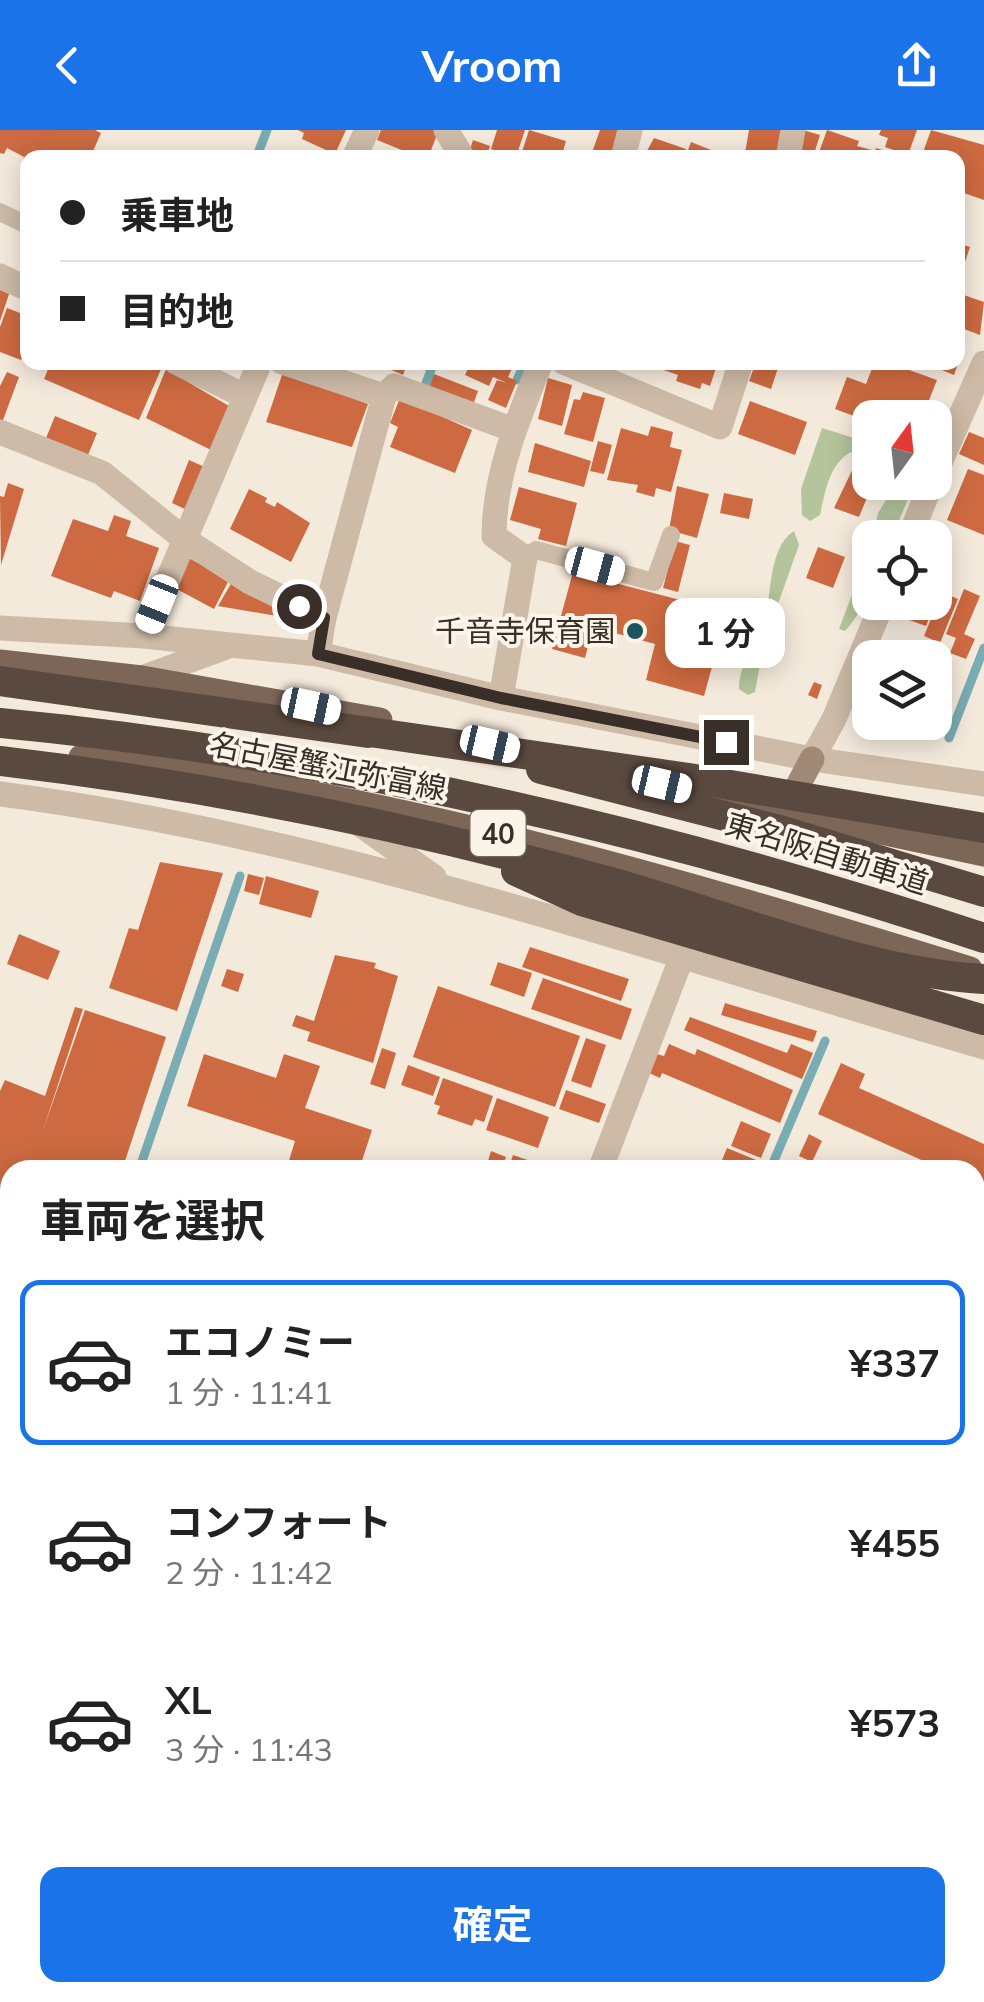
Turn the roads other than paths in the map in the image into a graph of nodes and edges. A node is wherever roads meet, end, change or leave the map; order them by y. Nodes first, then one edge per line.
1 (984, 363) edge
2 (192, 370) edge
3 (256, 370) edge
4 (306, 370) edge
5 (538, 370) edge
6 (582, 370) edge
7 (738, 370) edge
8 (244, 396) junction
9 (384, 396) junction
10 (514, 430) junction
11 (0, 432) edge
12 (952, 435) edge
13 (670, 534) dead end
14 (184, 538) junction
15 (525, 558) junction
16 (324, 618) junction
17 (876, 620) edge
18 (0, 628) edge
19 (144, 636) junction
20 (230, 645) junction
21 (318, 654) junction
22 (0, 662) edge
23 (142, 678) junction
24 (0, 681) edge
25 (501, 698) junction
26 (0, 723) edge
27 (342, 728) junction
28 (0, 748) edge
29 (812, 759) junction
30 (0, 761) edge
31 (984, 784) edge
32 (0, 794) edge
33 (319, 794) junction
34 (784, 812) junction
35 (984, 828) edge
36 (438, 835) junction
37 (984, 854) edge
38 (450, 889) junction
39 (718, 892) junction
40 (984, 892) edge
41 (984, 938) edge
42 (679, 959) junction
43 (984, 976) edge
44 (984, 1020) edge
45 (984, 1048) edge
46 (604, 1160) edge

1 - 12 street
2 - 8 street
3 - 8 street
4 - 9 street
5 - 10 street
6 - 7 street
8 - 14 street
9 - 10 street
9 - 16 street
10 - 15 street
11 - 14 street
13 - 15 lane
14 - 16 street
14 - 19 street
15 - 25 street
16 - 21 street
17 - 29 street
18 - 19 street
19 - 20 street
20 - 21 street
20 - 23 street
21 - 25 street
22 - 23 main road, 名古屋蟹江弥富線
23 - 34 main road, 名古屋蟹江弥富線
24 - 27 highway, 東名阪自動車道
25 - 29 street
26 - 41 highway, 東名阪自動車道
27 - 35 highway, bridge
27 - 40 highway, 東名阪自動車道, bridge
28 - 33 main road, 名古屋蟹江弥富線 / 40
29 - 31 street
29 - 34 street
30 - 36 highway, bridge
32 - 38 street
33 - 38 street
33 - 39 main road, 名古屋蟹江弥富線 / 40
34 - 37 main road, 名古屋蟹江弥富線
36 - 43 highway, bridge
36 - 44 highway, bridge
38 - 42 street
39 - 42 street
39 - 43 main road, 名古屋蟹江弥富線 / 40
42 - 45 street
42 - 46 street

